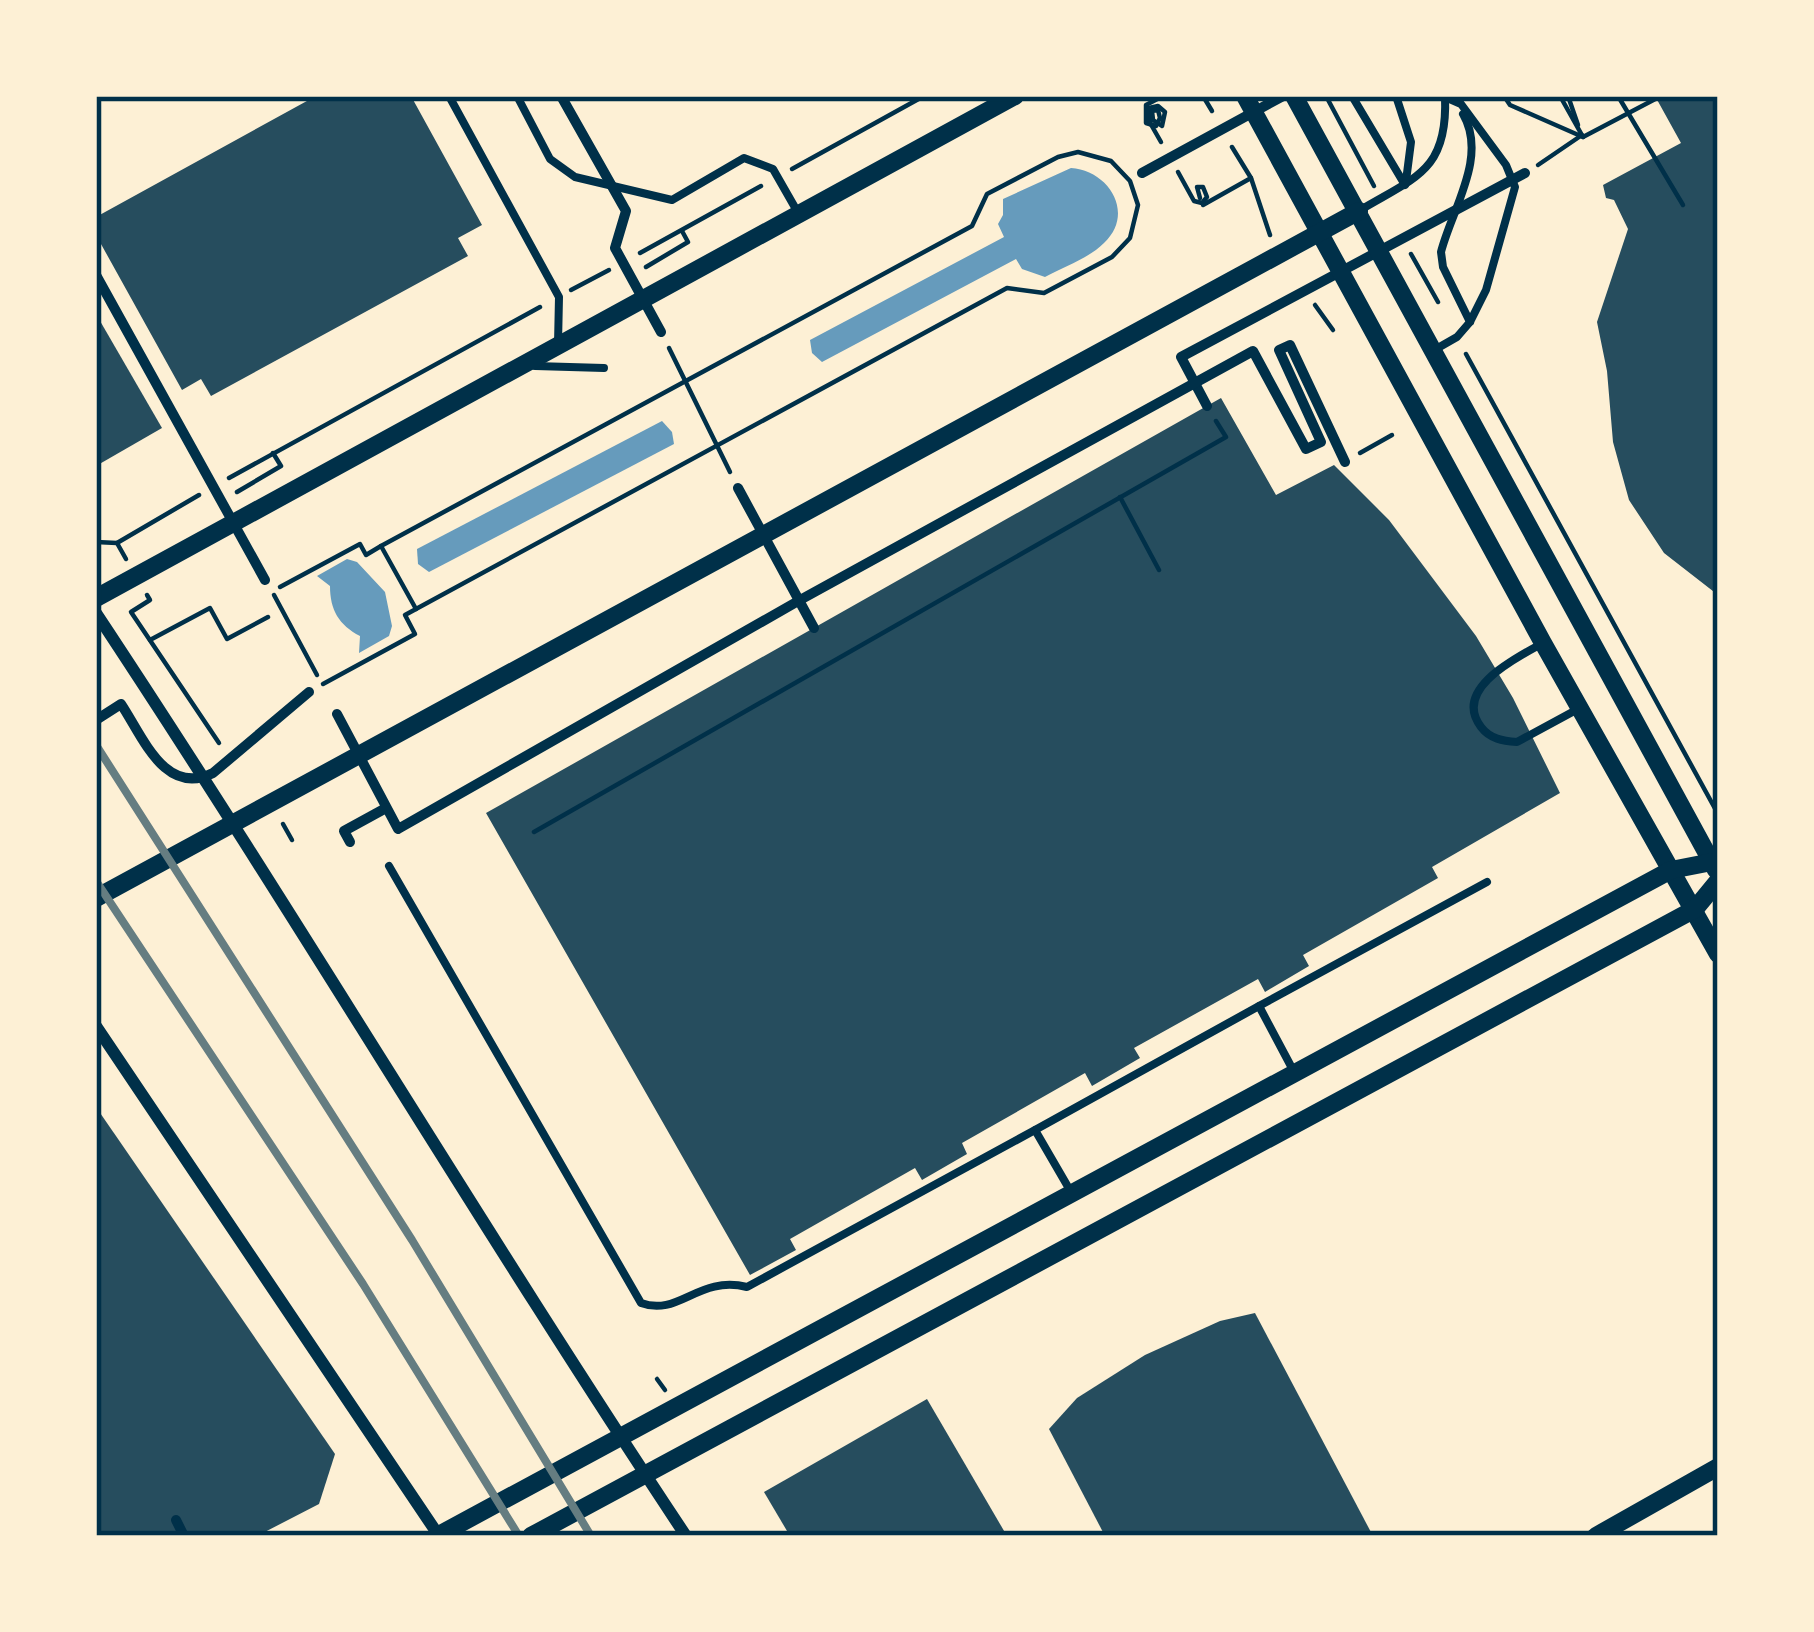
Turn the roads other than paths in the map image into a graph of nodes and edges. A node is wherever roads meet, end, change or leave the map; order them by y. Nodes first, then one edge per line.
1 (448, 96) edge
2 (517, 96) edge
3 (561, 96) edge
4 (1015, 96) edge
5 (1245, 96) edge
6 (1282, 96) edge
7 (1294, 96) edge
8 (1352, 96) edge
9 (1396, 96) edge
10 (1444, 97) edge
11 (1142, 173) dead end
12 (1525, 173) road end
13 (1405, 185) junction
14 (1359, 211) junction
15 (799, 214) junction
16 (1318, 231) junction
17 (96, 275) edge
18 (1470, 322) junction
19 (661, 332) road end
20 (558, 345) junction
21 (1433, 351) junction
22 (522, 365) junction
23 (604, 368) dead end
24 (1195, 382) junction
25 (1208, 406) road end
26 (1345, 462) road end
27 (738, 488) road end
28 (265, 580) dead end
29 (96, 598) edge
30 (800, 600) junction
31 (96, 613) edge
32 (814, 628) dead end
33 (1543, 643) junction
34 (309, 692) dead end
35 (1580, 708) junction
36 (337, 714) dead end
37 (96, 720) edge
38 (386, 808) junction
39 (234, 821) junction
40 (350, 842) dead end
41 (389, 866) dead end
42 (1671, 870) junction
43 (1716, 872) edge
44 (1487, 881) dead end
45 (96, 898) edge
46 (1694, 909) junction
47 (1718, 954) edge
48 (1259, 1006) junction
49 (96, 1026) edge
50 (1295, 1073) junction
51 (1035, 1130) junction
52 (1071, 1193) junction
53 (620, 1436) junction
54 (1718, 1467) edge
55 (644, 1473) junction
56 (176, 1520) dead end
57 (184, 1536) edge
58 (438, 1536) edge
59 (531, 1536) edge
60 (686, 1536) edge
61 (1596, 1536) edge

1 - 20 lane
2 - 15 lane
3 - 19 street
4 - 15 street
5 - 16 street
6 - 11 street
7 - 14 street
8 - 13 lane
9 - 13 lane
10 - 13 lane
10 - 18 lane
10 - 18 lane
12 - 24 street
13 - 14 lane
14 - 16 street
14 - 21 street
15 - 20 street
16 - 33 street
16 - 39 street
17 - 28 street
18 - 21 lane
20 - 22 street
21 - 43 street
22 - 23 lane
22 - 29 street
24 - 25 street
24 - 26 street
24 - 30 street
27 - 30 street
30 - 32 street
30 - 38 street
31 - 39 street
33 - 35 street
33 - 35 lane
34 - 37 street
35 - 42 street
36 - 38 street
38 - 40 street
39 - 45 street
39 - 53 street
41 - 51 lane
42 - 43 street
42 - 46 street
42 - 50 street
43 - 46 street
44 - 48 lane
46 - 47 street
46 - 55 street
48 - 50 lane
48 - 51 lane
49 - 58 street
50 - 52 street
51 - 52 lane
52 - 53 street
53 - 55 street
53 - 58 street
54 - 61 street
55 - 59 street
55 - 60 street
56 - 57 street

